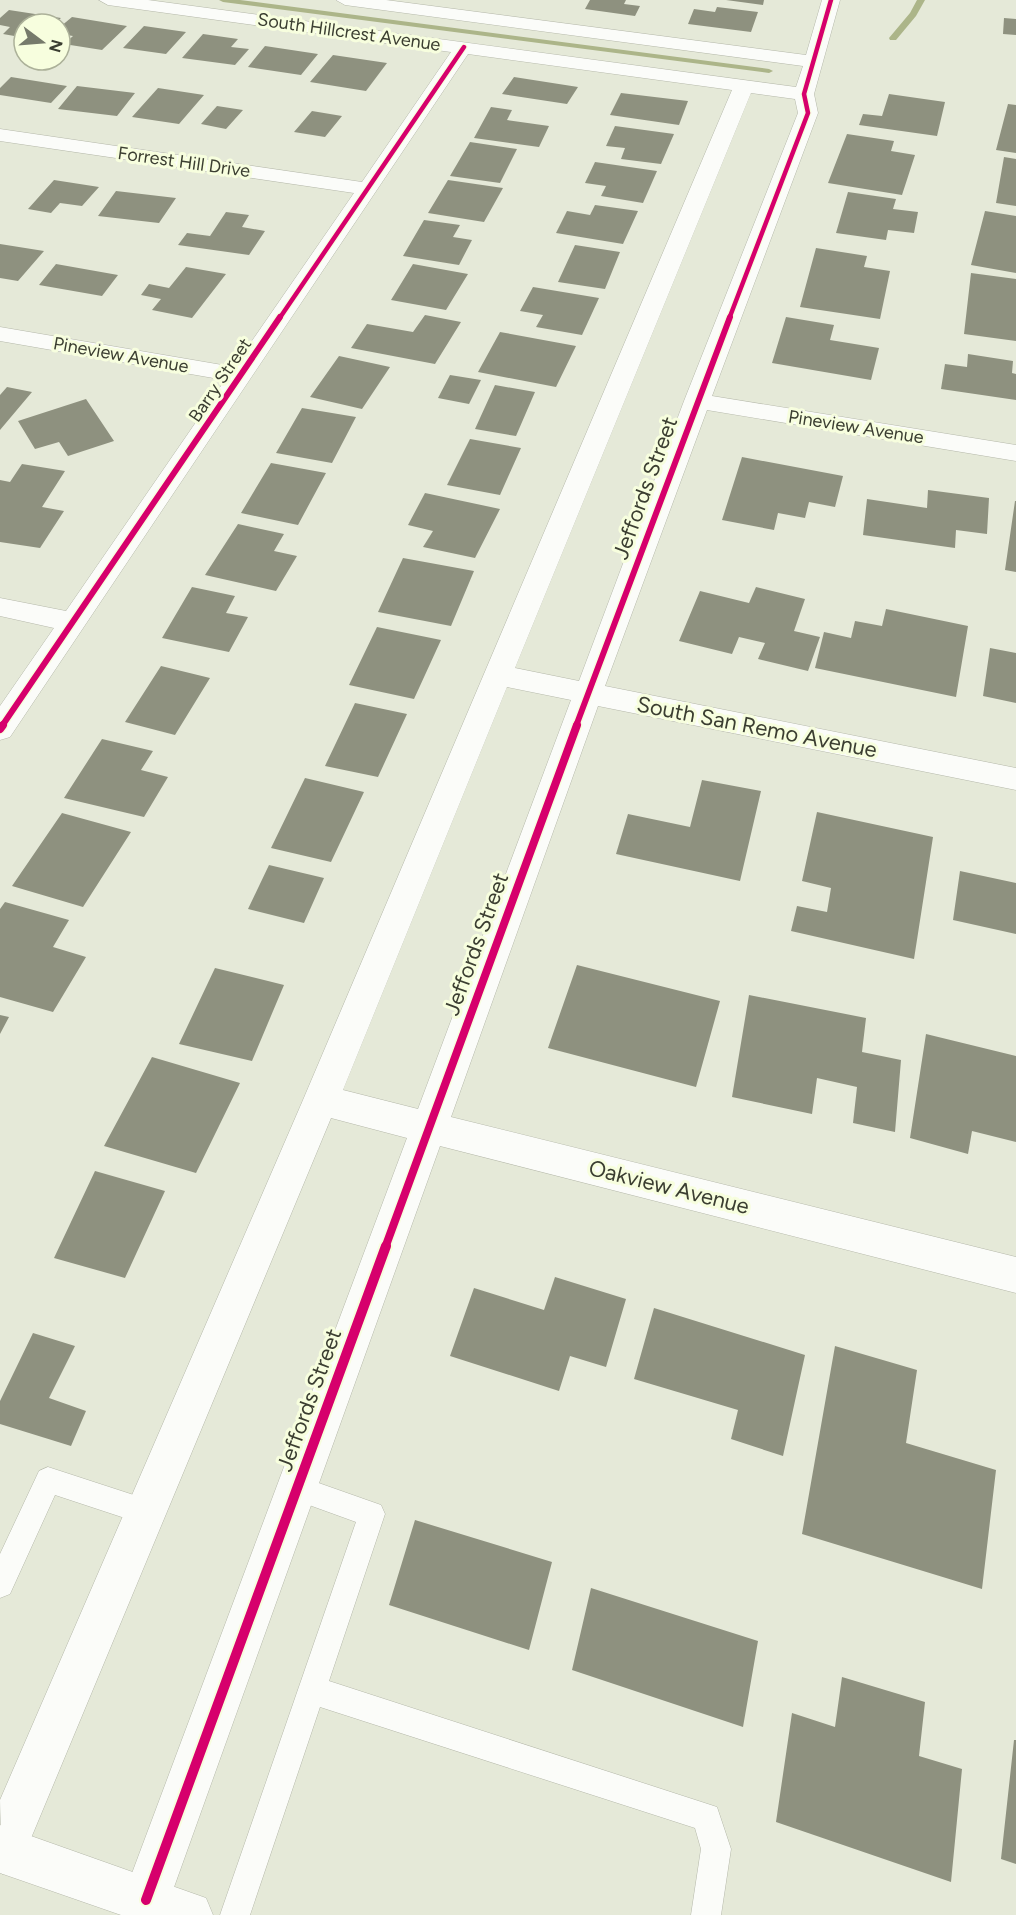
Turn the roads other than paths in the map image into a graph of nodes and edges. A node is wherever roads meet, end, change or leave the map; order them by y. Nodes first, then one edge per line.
1 (108, 0) edge
2 (345, 0) edge
3 (517, 0) edge
4 (831, 0) edge
5 (504, 20) junction
6 (464, 47) junction
7 (814, 62) junction
8 (744, 85) junction
9 (804, 94) junction
10 (0, 135) edge
11 (368, 189) junction
12 (0, 334) edge
13 (242, 376) junction
14 (696, 401) junction
15 (1016, 453) edge
16 (0, 607) edge
17 (73, 622) junction
18 (497, 675) junction
19 (588, 693) junction
20 (0, 729) edge
21 (1016, 779) edge
22 (321, 1100) junction
23 (429, 1126) junction
24 (1016, 1275) edge
25 (296, 1488) junction
26 (146, 1512) junction
27 (0, 1584) edge
28 (312, 1690) junction
29 (1, 1850) edge
30 (146, 1900) junction
31 (189, 1915) edge
32 (235, 1915) edge
33 (706, 1915) edge

1 - 6 street, South Hillcrest Avenue
2 - 5 street, South Hillcrest Avenue
3 - 5 street
4 - 7 street, Jeffords Street
5 - 7 street, South Hillcrest Avenue
6 - 8 street, South Hillcrest Avenue
6 - 11 street, Barry Street
7 - 9 street, Jeffords Street
8 - 9 street, South Hillcrest Avenue
8 - 18 street
9 - 14 street, Jeffords Street
10 - 11 street, Forrest Hill Drive
11 - 13 street, Barry Street
12 - 13 street, Pineview Avenue
13 - 17 street, Barry Street
14 - 15 street, Pineview Avenue
14 - 19 street, Jeffords Street
16 - 17 street
17 - 20 street, Barry Street
18 - 19 street, South San Remo Avenue
18 - 22 street
19 - 21 street, South San Remo Avenue
19 - 23 street, Jeffords Street
22 - 23 street, Oakview Avenue
22 - 26 street
23 - 24 street, Oakview Avenue
23 - 25 street, Jeffords Street
25 - 28 lane
25 - 30 street, Jeffords Street
26 - 27 lane
26 - 29 street
28 - 32 lane
28 - 33 lane
29 - 30 street
30 - 31 street

